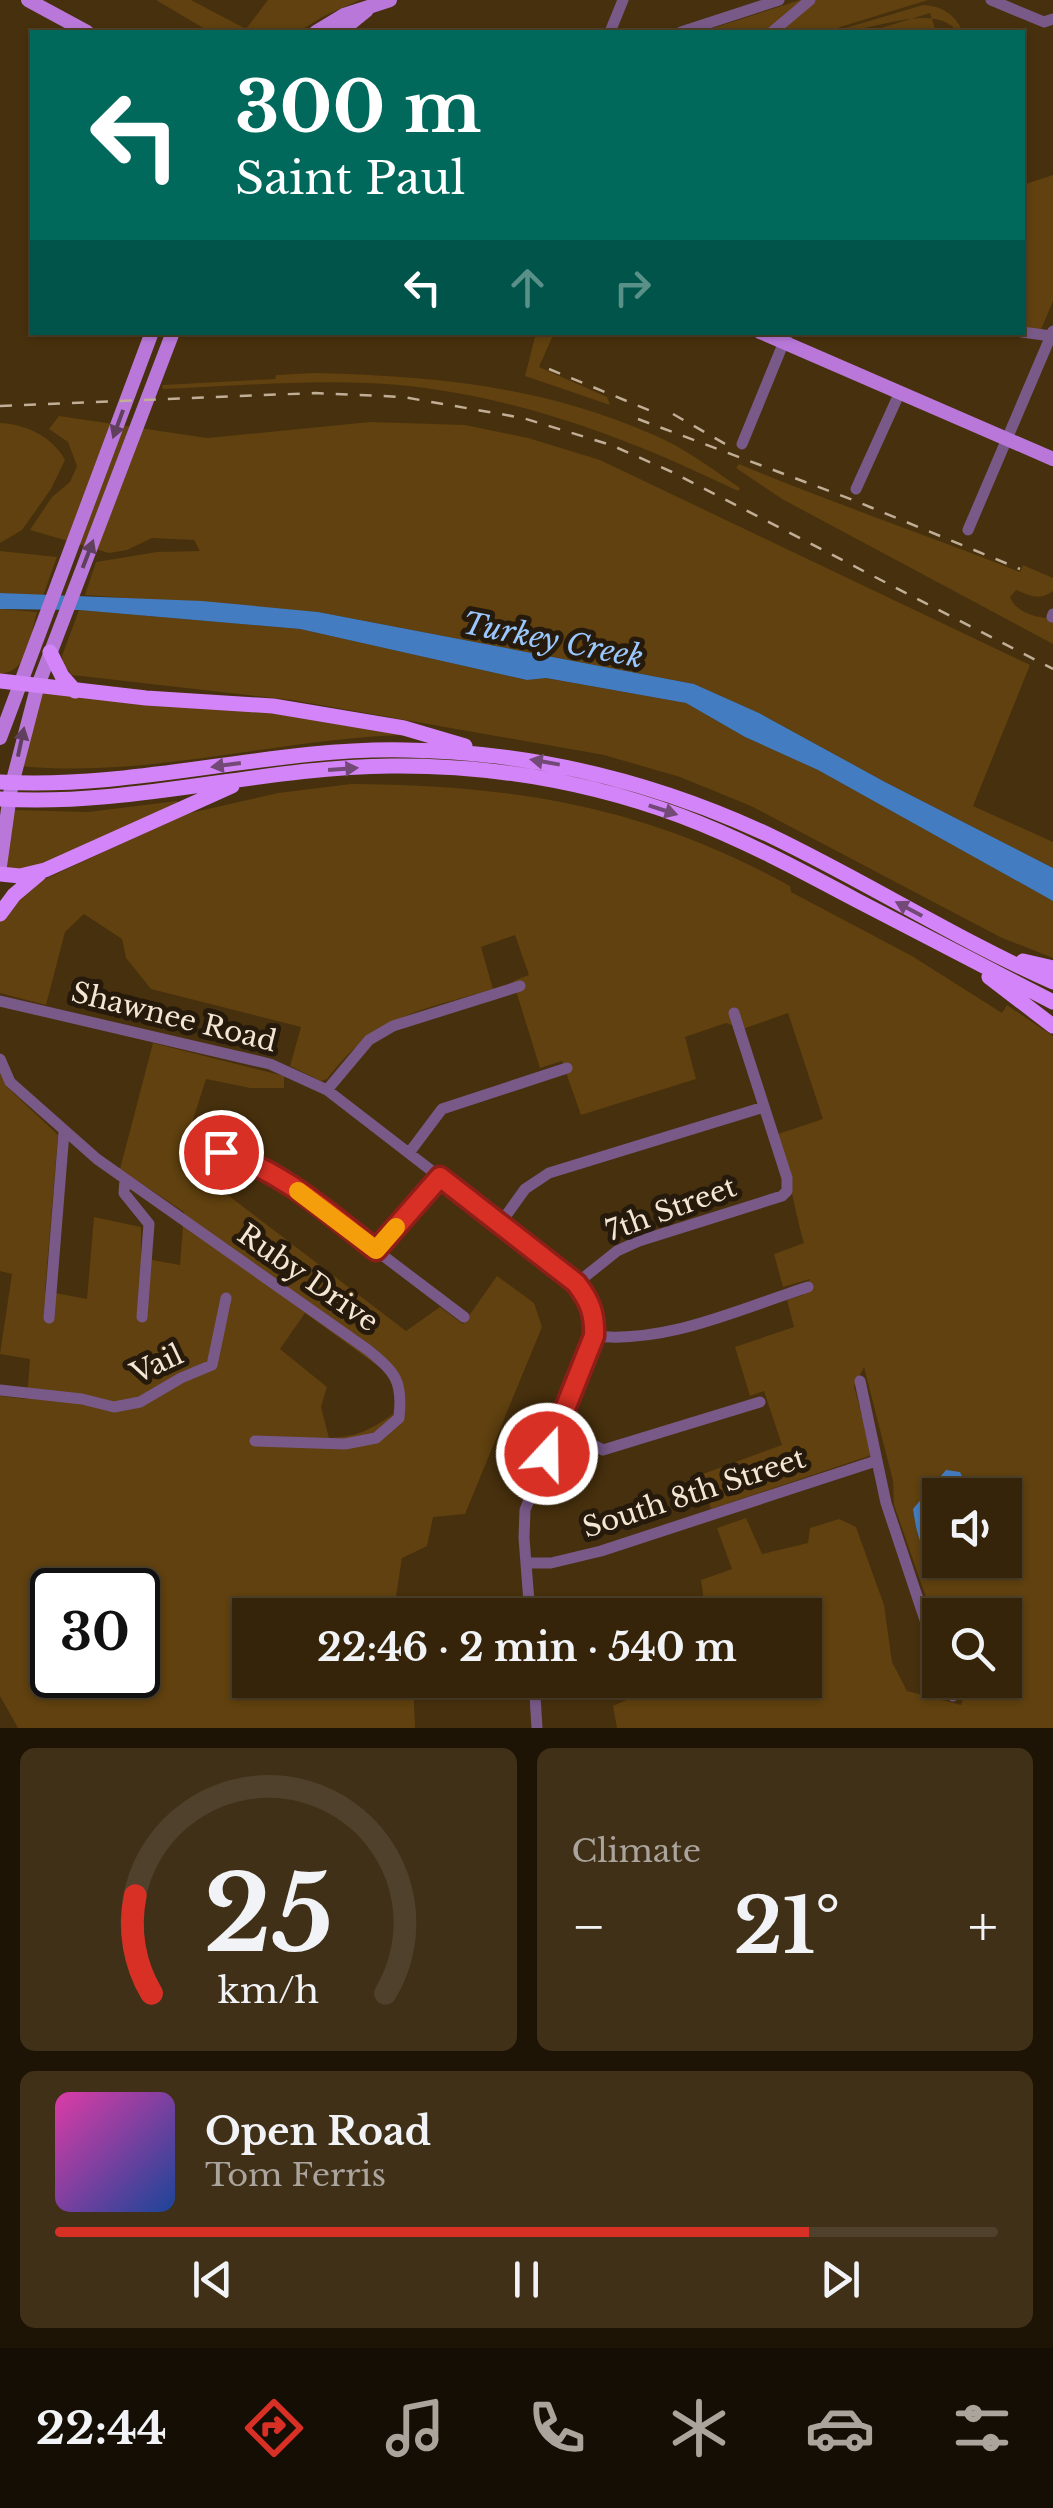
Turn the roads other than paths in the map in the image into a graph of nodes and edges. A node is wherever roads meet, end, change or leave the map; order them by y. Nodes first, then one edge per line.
1 (28, 0) edge
2 (390, 0) edge
3 (623, 0) edge
4 (780, 0) edge
5 (810, 0) edge
6 (991, 0) edge
7 (368, 9) junction
8 (1053, 19) edge
9 (83, 30) edge
10 (319, 30) edge
11 (342, 30) edge
12 (611, 30) edge
13 (687, 30) edge
14 (774, 30) edge
15 (1025, 332) edge
16 (1052, 334) edge
17 (151, 335) edge
18 (172, 335) edge
19 (786, 337) edge
20 (900, 392) junction
21 (1007, 439) junction
22 (742, 444) dead end
23 (1053, 459) edge
24 (856, 489) dead end
25 (968, 530) dead end
26 (47, 646) junction
27 (0, 681) edge
28 (19, 683) junction
29 (37, 688) junction
30 (76, 691) junction
31 (0, 738) edge
32 (498, 755) junction
33 (246, 779) junction
34 (0, 782) edge
35 (57, 792) junction
36 (0, 799) edge
37 (0, 866) edge
38 (44, 870) junction
39 (0, 874) edge
40 (0, 914) edge
41 (959, 954) junction
42 (995, 954) junction
43 (1053, 968) edge
44 (1053, 982) edge
45 (520, 986) dead end
46 (0, 1001) edge
47 (1053, 1002) edge
48 (734, 1013) dead end
49 (1053, 1026) edge
50 (0, 1059) edge
51 (567, 1068) dead end
52 (326, 1090) junction
53 (764, 1107) junction
54 (64, 1132) junction
55 (190, 1142) dead end
56 (410, 1153) junction
57 (440, 1177) junction
58 (124, 1180) junction
59 (500, 1224) junction
60 (376, 1250) junction
61 (576, 1283) junction
62 (808, 1287) dead end
63 (226, 1298) dead end
64 (464, 1317) dead end
65 (49, 1318) dead end
66 (142, 1318) dead end
67 (594, 1336) junction
68 (860, 1381) dead end
69 (0, 1390) edge
70 (760, 1402) dead end
71 (558, 1427) junction
72 (255, 1441) dead end
73 (876, 1460) junction
74 (526, 1563) junction
75 (529, 1598) edge
76 (922, 1611) edge
77 (536, 1698) edge
78 (538, 1728) edge

1 - 9 main road
2 - 7 main road
3 - 12 street
4 - 13 street
5 - 14 street
6 - 8 street
7 - 10 main road
7 - 11 main road
15 - 16 street
16 - 21 street
17 -> 26 main road
26 -> 18 main road
19 - 20 main road
19 - 22 street
20 - 21 main road
20 - 24 street
21 - 23 main road
21 - 25 street
26 - 28 main road
26 - 29 main road
26 - 30 highway
27 - 28 highway
28 - 29 highway
28 - 31 main road
29 - 30 highway
37 -> 29 main road
30 - 32 highway
32 -> 35 highway
42 -> 32 highway
33 - 35 highway
33 - 38 highway
33 -> 41 highway
34 - 35 highway
35 - 36 highway
38 - 39 highway
38 - 40 highway
41 - 47 highway
41 - 49 highway
42 - 43 highway
42 - 44 highway
45 - 52 street
46 - 52 street, Shawnee Road
48 - 53 street
50 - 54 street, Ruby Drive
51 - 56 street
52 - 56 street, Shawnee Road
53 - 59 street
53 - 61 street, 7th Street
54 - 58 street, Ruby Drive
54 - 65 street
55 - 60 street
56 - 57 street, Shawnee Road
57 - 59 street, Shawnee Road
57 - 60 street
58 - 66 street
58 - 72 street, Ruby Drive
59 - 61 street, Shawnee Road
60 - 64 street
61 - 67 street
62 - 67 street
63 - 69 street, Vail
67 - 71 street
68 - 73 street
70 - 71 street
71 - 74 street
73 - 74 street, South 8th Street
73 - 76 street
74 - 75 street
77 - 78 street

